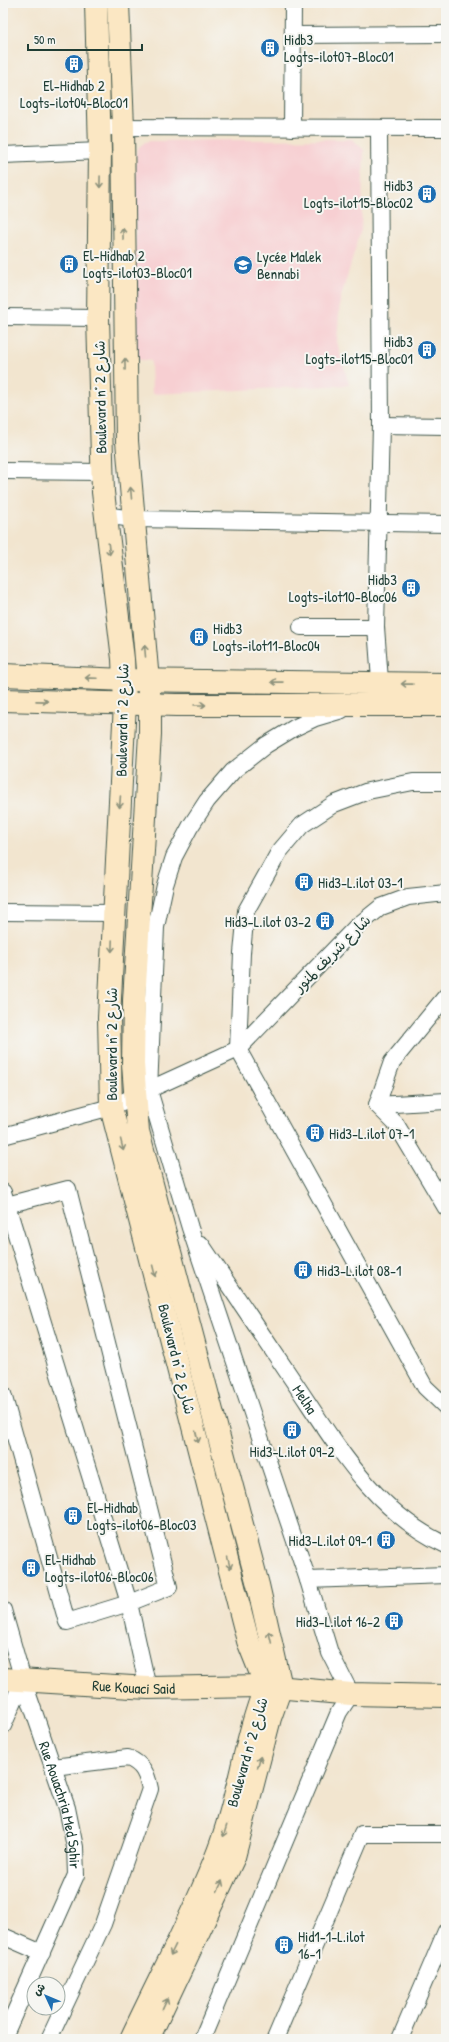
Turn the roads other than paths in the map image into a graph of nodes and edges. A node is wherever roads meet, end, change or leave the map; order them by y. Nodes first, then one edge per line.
1 (96, 3) edge
2 (118, 3) edge
3 (293, 3) edge
4 (446, 34) edge
5 (292, 35) junction
6 (99, 127) junction
7 (123, 127) junction
8 (292, 128) junction
9 (379, 128) junction
10 (446, 128) edge
11 (100, 151) junction
12 (3, 155) edge
13 (3, 317) edge
14 (98, 318) junction
15 (381, 425) junction
16 (446, 426) edge
17 (3, 471) edge
18 (102, 472) junction
19 (104, 515) junction
20 (133, 519) junction
21 (379, 523) junction
22 (446, 524) edge
23 (301, 627) dead end
24 (376, 627) junction
25 (3, 675) edge
26 (125, 680) junction
27 (148, 680) junction
28 (446, 684) edge
29 (374, 697) junction
30 (3, 700) edge
31 (125, 703) junction
32 (150, 704) junction
33 (176, 705) junction
34 (446, 705) edge
35 (150, 734) junction
36 (446, 782) edge
37 (446, 893) edge
38 (3, 912) edge
39 (113, 913) junction
40 (446, 996) edge
41 (238, 1049) junction
42 (143, 1093) junction
43 (446, 1101) edge
44 (377, 1104) junction
45 (111, 1107) junction
46 (3, 1136) edge
47 (4, 1201) edge
48 (446, 1208) edge
49 (190, 1228) junction
50 (3, 1394) edge
51 (446, 1407) edge
52 (446, 1545) edge
53 (446, 1575) edge
54 (308, 1580) junction
55 (129, 1603) junction
56 (3, 1610) edge
57 (13, 1680) edge
58 (273, 1687) junction
59 (148, 1688) junction
60 (351, 1694) junction
61 (446, 1696) edge
62 (3, 1726) edge
63 (53, 1767) junction
64 (446, 1834) edge
65 (446, 1934) edge
66 (3, 1936) edge
67 (42, 1953) junction
68 (3, 2039) edge
69 (49, 2039) edge
70 (131, 2039) edge
71 (148, 2039) edge
72 (202, 2039) edge
73 (275, 2039) edge
74 (400, 2039) edge

1 - 6 main road, Boulevard n° شارع 2
2 - 7 main road, Boulevard n° شارع 2
3 - 5 street
4 - 5 street
5 - 8 street
6 - 7 street
6 - 11 main road, Boulevard n° شارع 2
7 - 8 street
20 -> 7 main road, Boulevard n° شارع 2
8 - 9 street
9 - 10 street
9 - 15 street
11 - 12 street
11 -> 14 main road, Boulevard n° شارع 2
13 - 14 street
14 - 18 main road, Boulevard n° شارع 2
15 - 16 street
15 - 21 street
17 - 18 street
18 - 19 main road, Boulevard n° شارع 2
19 - 20 street
19 -> 26 main road, Boulevard n° شارع 2
20 - 21 street
27 -> 20 main road, Boulevard n° شارع 2
21 - 22 street
21 - 24 street
23 - 24 street
24 - 29 street
26 -> 25 main road
26 - 27 main road
26 - 31 main road, Boulevard n° شارع 2
29 -> 27 main road
27 - 32 main road, Boulevard n° شارع 2
28 -> 29 main road
33 -> 29 main road
29 - 34 main road
29 - 42 street
30 -> 31 main road
31 - 32 main road
31 -> 39 main road, Boulevard n° شارع 2
32 - 33 main road
32 - 35 main road, Boulevard n° شارع 2
33 - 35 main road
35 - 42 main road, Boulevard n° شارع 2
36 - 41 street
37 - 41 street, شارع شريف لمنور
38 - 39 street
39 -> 45 main road, Boulevard n° شارع 2
40 - 44 street
41 - 42 street
41 - 51 street
42 - 45 street
42 - 49 street
58 -> 42 main road, Boulevard n° شارع 2
43 - 44 street
44 - 48 street
45 - 46 street
45 -> 58 main road, Boulevard n° شارع 2
47 - 55 street
47 - 55 street
49 - 52 street, Melha
49 - 54 street
50 - 55 street
53 - 54 street
54 - 60 street
55 - 59 street
56 - 57 street, Rue Aouachria Med Sghir
57 - 59 main road, Rue Kouaci Said
57 - 62 street
57 - 63 street, Rue Aouachria Med Sghir
58 - 59 main road, Rue Kouaci Said
58 - 60 main road, Rue Kouaci Said
58 -> 70 main road, Boulevard n° شارع 2
71 -> 58 main road, Boulevard n° شارع 2
60 - 61 main road, Rue Kouaci Said
60 - 72 street
63 - 67 street, Rue Aouachria Med Sghir
63 - 69 street
64 - 73 street
65 - 74 street
66 - 67 street
67 - 68 street, Rue Aouachria Med Sghir

